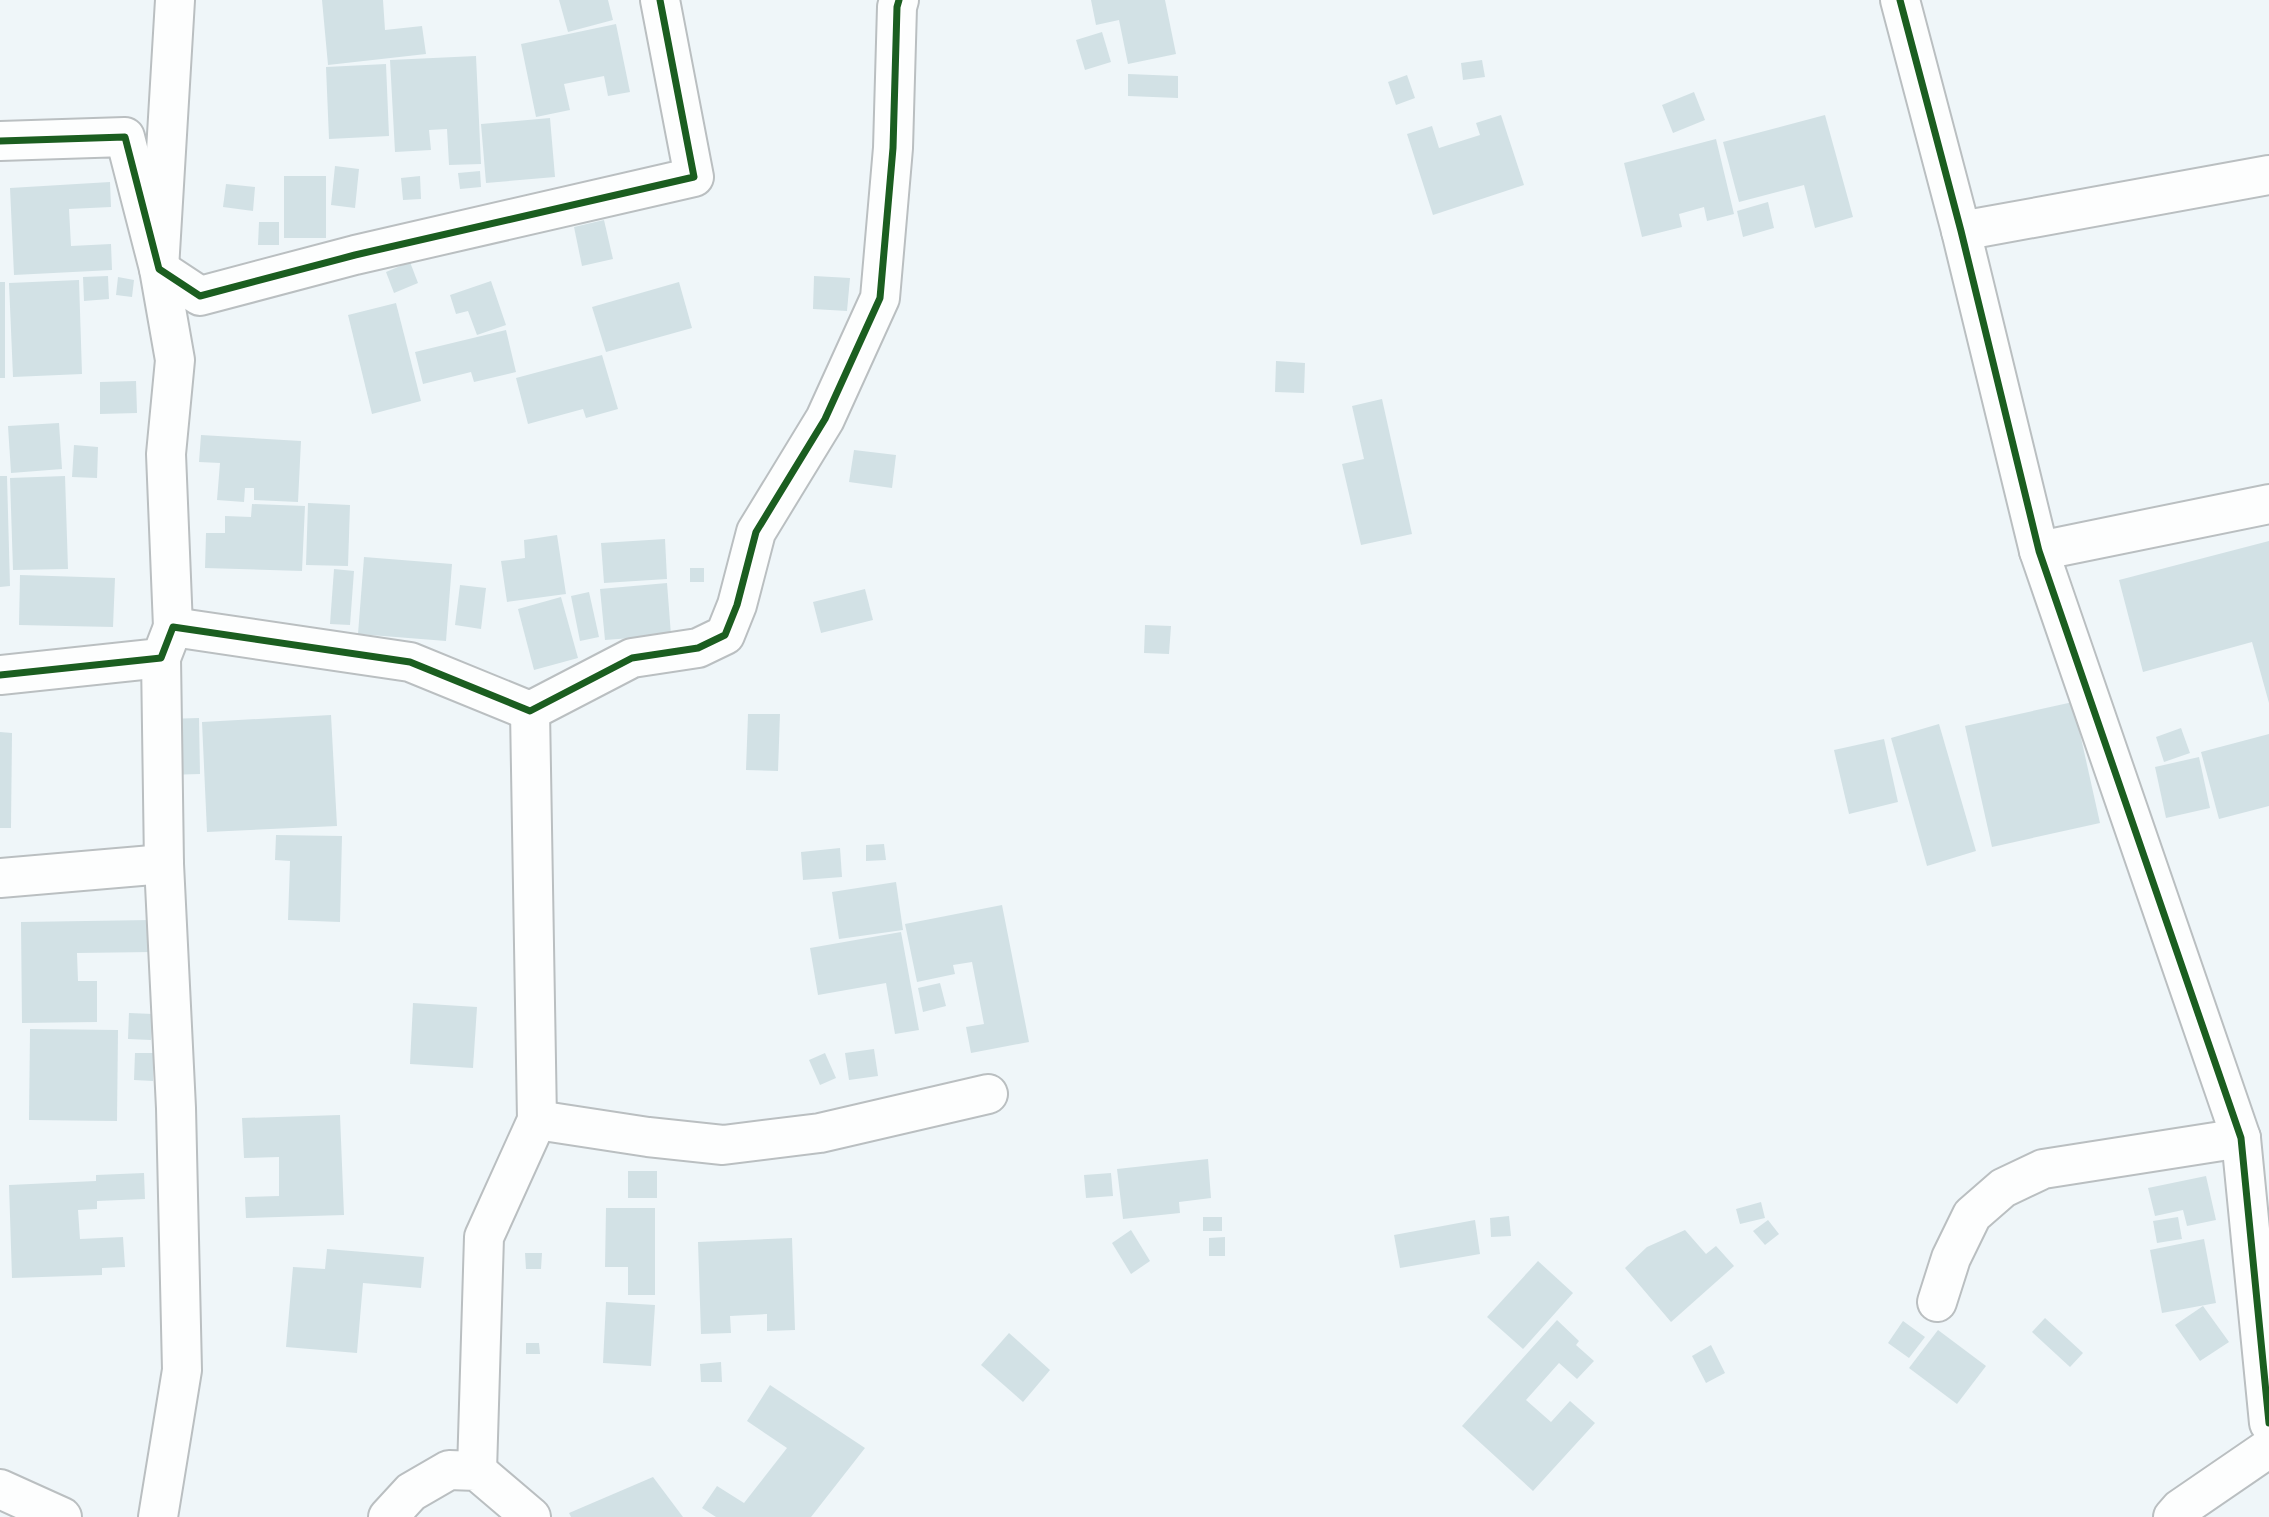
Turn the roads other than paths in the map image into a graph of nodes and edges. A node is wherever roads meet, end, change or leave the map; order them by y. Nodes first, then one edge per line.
1 (175, 0) edge
2 (660, 0) edge
3 (899, 0) edge
4 (1900, 0) edge
5 (0, 141) edge
6 (2269, 175) edge
7 (1961, 231) junction
8 (159, 269) junction
9 (2269, 504) edge
10 (2039, 551) junction
11 (167, 642) junction
12 (0, 675) edge
13 (530, 711) junction
14 (164, 864) junction
15 (0, 878) edge
16 (988, 1094) dead end
17 (537, 1120) junction
18 (2241, 1138) junction
19 (1937, 1302) dead end
20 (2269, 1423) edge
21 (2269, 1448) edge
22 (477, 1471) junction
23 (0, 1489) edge
24 (62, 1517) edge
25 (158, 1517) edge
26 (388, 1517) edge
27 (531, 1517) edge
28 (2173, 1517) edge

1 - 8 street
2 - 8 street
3 - 13 street
4 - 7 street
5 - 8 street
6 - 7 street
7 - 10 street
8 - 11 street
9 - 10 street
10 - 18 street
11 - 12 street
11 - 13 street
11 - 14 street
13 - 17 street
14 - 15 street
14 - 25 street
16 - 17 street
17 - 22 street
18 - 19 street
18 - 20 street
21 - 28 street
22 - 26 street
22 - 27 street
23 - 24 street

